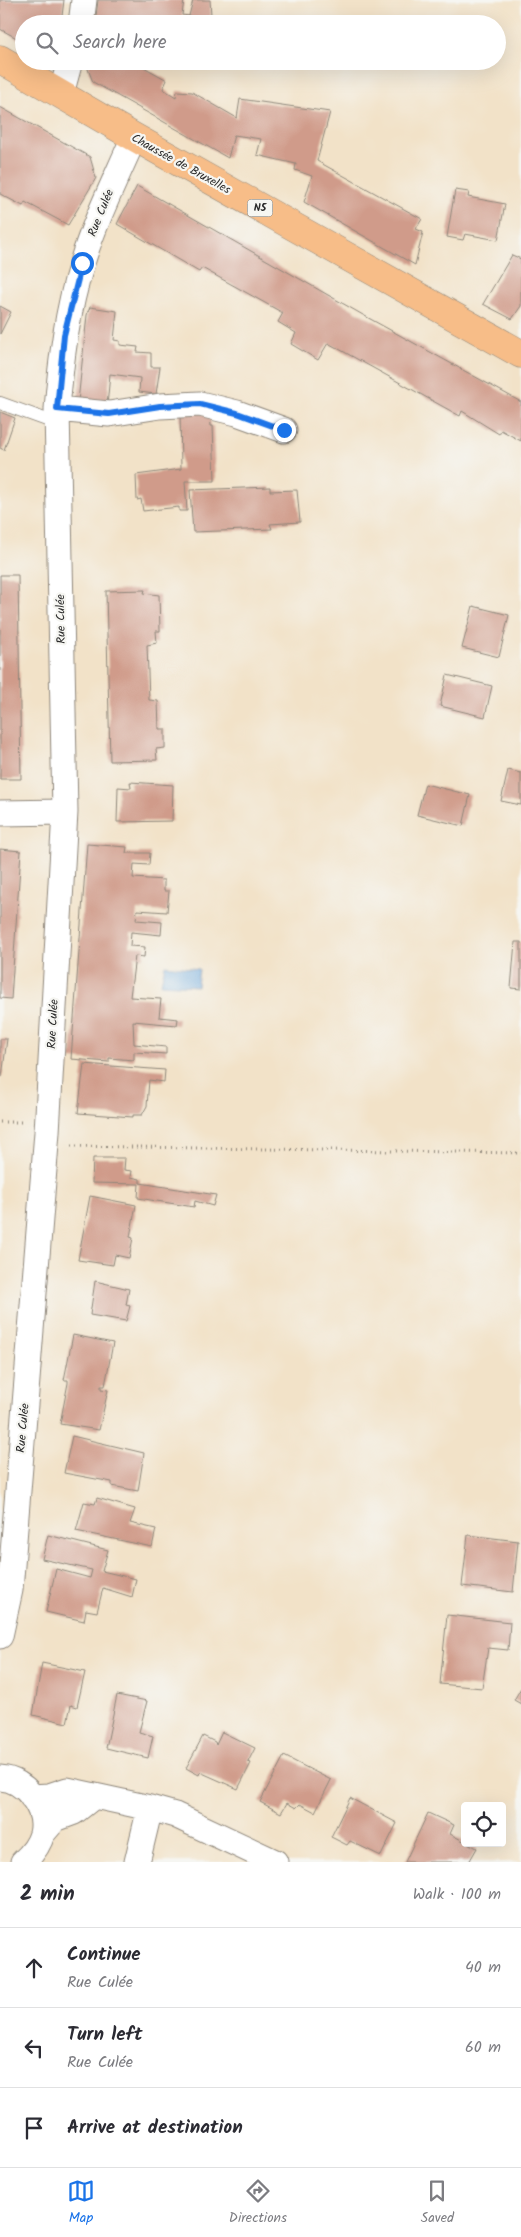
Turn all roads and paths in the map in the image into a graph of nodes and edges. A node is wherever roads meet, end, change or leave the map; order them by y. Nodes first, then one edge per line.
1 (84, 0) edge
2 (82, 15) edge
3 (0, 59) edge
4 (15, 68) edge
5 (19, 70) edge
6 (68, 70) edge
7 (61, 94) junction
8 (134, 137) junction
9 (521, 354) edge
10 (0, 403) edge
11 (58, 417) junction
12 (284, 430) dead end
13 (65, 812) junction
14 (0, 813) edge
15 (0, 1122) edge
16 (47, 1132) junction
17 (521, 1154) edge
18 (0, 1636) edge
19 (2, 1776) edge
20 (32, 1797) junction
21 (93, 1797) junction
22 (150, 1808) junction
23 (43, 1833) junction
24 (23, 1862) edge
25 (137, 1862) edge
26 (276, 1862) edge

1 - 2 street
3 - 4 main road, Chaussée de Bruxelles / N5
5 - 7 main road, Chaussée de Bruxelles / N5
6 - 7 street
7 - 8 main road, Chaussée de Bruxelles / N5
8 - 9 main road, Chaussée de Bruxelles / N5
8 - 11 street, Rue Culée
10 - 11 lane
11 - 12 street
11 - 13 street, Rue Culée
13 - 14 street
13 - 16 street, Rue Culée
15 - 16 path
16 - 17 path
16 - 18 street, Rue Culée
19 - 20 street
20 - 21 street
20 - 23 street
21 - 22 street
21 - 23 street
22 - 25 street
22 - 26 street
23 - 24 street

